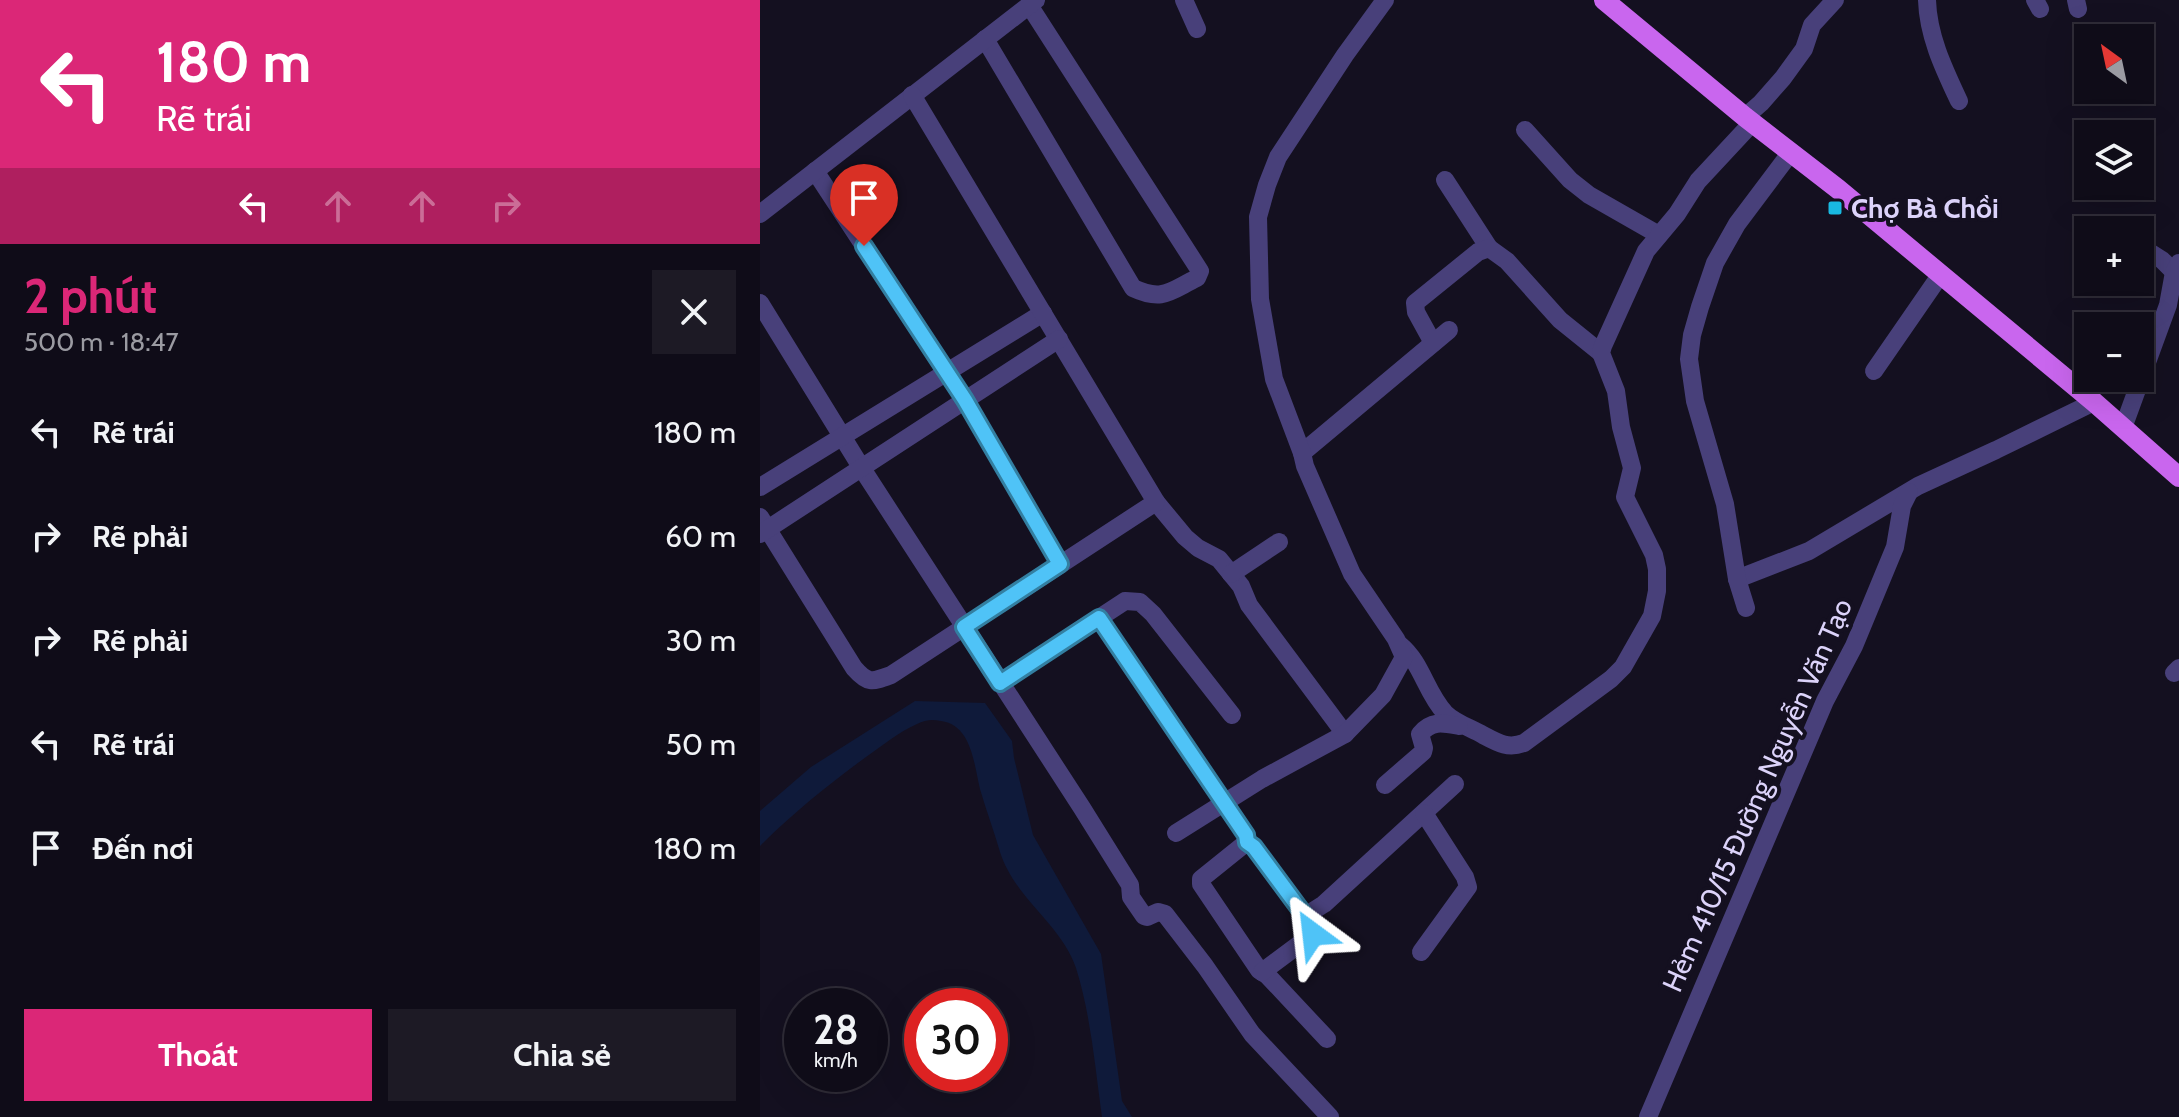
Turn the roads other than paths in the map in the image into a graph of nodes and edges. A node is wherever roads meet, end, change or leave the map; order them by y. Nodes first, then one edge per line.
1 (1184, 0) edge
2 (1385, 0) edge
3 (1604, 0) edge
4 (1835, 0) edge
5 (1927, 0) edge
6 (1032, 3) edge
7 (1197, 29) dead end
8 (985, 39) junction
9 (912, 95) junction
10 (1959, 101) dead end
11 (1749, 120) junction
12 (1525, 130) dead end
13 (1791, 152) junction
14 (815, 171) junction
15 (1445, 180) dead end
16 (760, 214) edge
17 (1659, 235) junction
18 (1489, 248) junction
19 (2154, 255) edge
20 (2177, 267) edge
21 (1941, 274) junction
22 (760, 303) edge
23 (1043, 313) junction
24 (1449, 330) dead end
25 (1059, 339) junction
26 (1433, 343) junction
27 (1601, 353) junction
28 (1874, 371) dead end
29 (946, 372) junction
30 (965, 400) junction
31 (2094, 402) junction
32 (2123, 428) junction
33 (843, 437) junction
34 (1302, 453) junction
35 (861, 467) junction
36 (2179, 477) edge
37 (760, 487) edge
38 (1909, 492) junction
39 (1156, 502) junction
40 (762, 527) edge
41 (1279, 542) dead end
42 (1060, 564) junction
43 (1231, 574) junction
44 (1737, 579) junction
45 (1746, 608) dead end
46 (1099, 618) junction
47 (964, 627) junction
48 (1399, 645) junction
49 (1000, 683) junction
50 (1232, 715) dead end
51 (1466, 727) junction
52 (1345, 734) junction
53 (1455, 784) dead end
54 (1385, 785) dead end
55 (1224, 803) junction
56 (1424, 813) junction
57 (1176, 833) dead end
58 (1247, 842) junction
59 (1305, 916) junction
60 (1421, 952) dead end
61 (1262, 972) junction
62 (1327, 1039) dead end
63 (1330, 1117) edge
64 (1648, 1117) edge

1 - 7 street
2 - 34 street
3 - 11 main road
4 - 11 street
5 - 10 street
6 - 8 street
6 - 8 street
8 - 9 street
9 - 14 street
9 - 23 street
11 - 13 main road
11 - 17 street
12 - 17 street
13 - 21 main road
13 - 44 street
14 - 16 street
14 - 29 street
15 - 18 street
17 - 27 street
18 - 26 street
18 - 27 street
19 - 20 street
20 - 32 street
21 - 28 street
21 - 31 main road
22 - 33 street
23 - 25 street
23 - 29 street
24 - 26 street
25 - 30 street
25 - 39 street
26 - 34 street
27 - 51 street
29 - 30 street
29 - 33 street
30 - 35 street
30 - 42 street
31 - 32 main road
31 - 38 street
32 - 36 main road
33 - 35 street
33 - 37 street
34 - 48 street
35 - 40 street
35 - 47 street
38 - 44 street
38 - 64 street, Hẻm 410/15 Đường Nguyễn Văn Tạo
39 - 42 street
39 - 43 street
40 - 47 street
41 - 43 street
42 - 47 street
43 - 52 street
44 - 45 street
46 - 49 street
46 - 50 street
46 - 55 street
47 - 49 street
48 - 51 street
48 - 52 street
49 - 63 street
51 - 54 street
52 - 55 street
53 - 56 street
55 - 57 street
55 - 58 street
56 - 59 street
56 - 60 street
58 - 59 street
58 - 61 street
59 - 61 street
61 - 62 street

